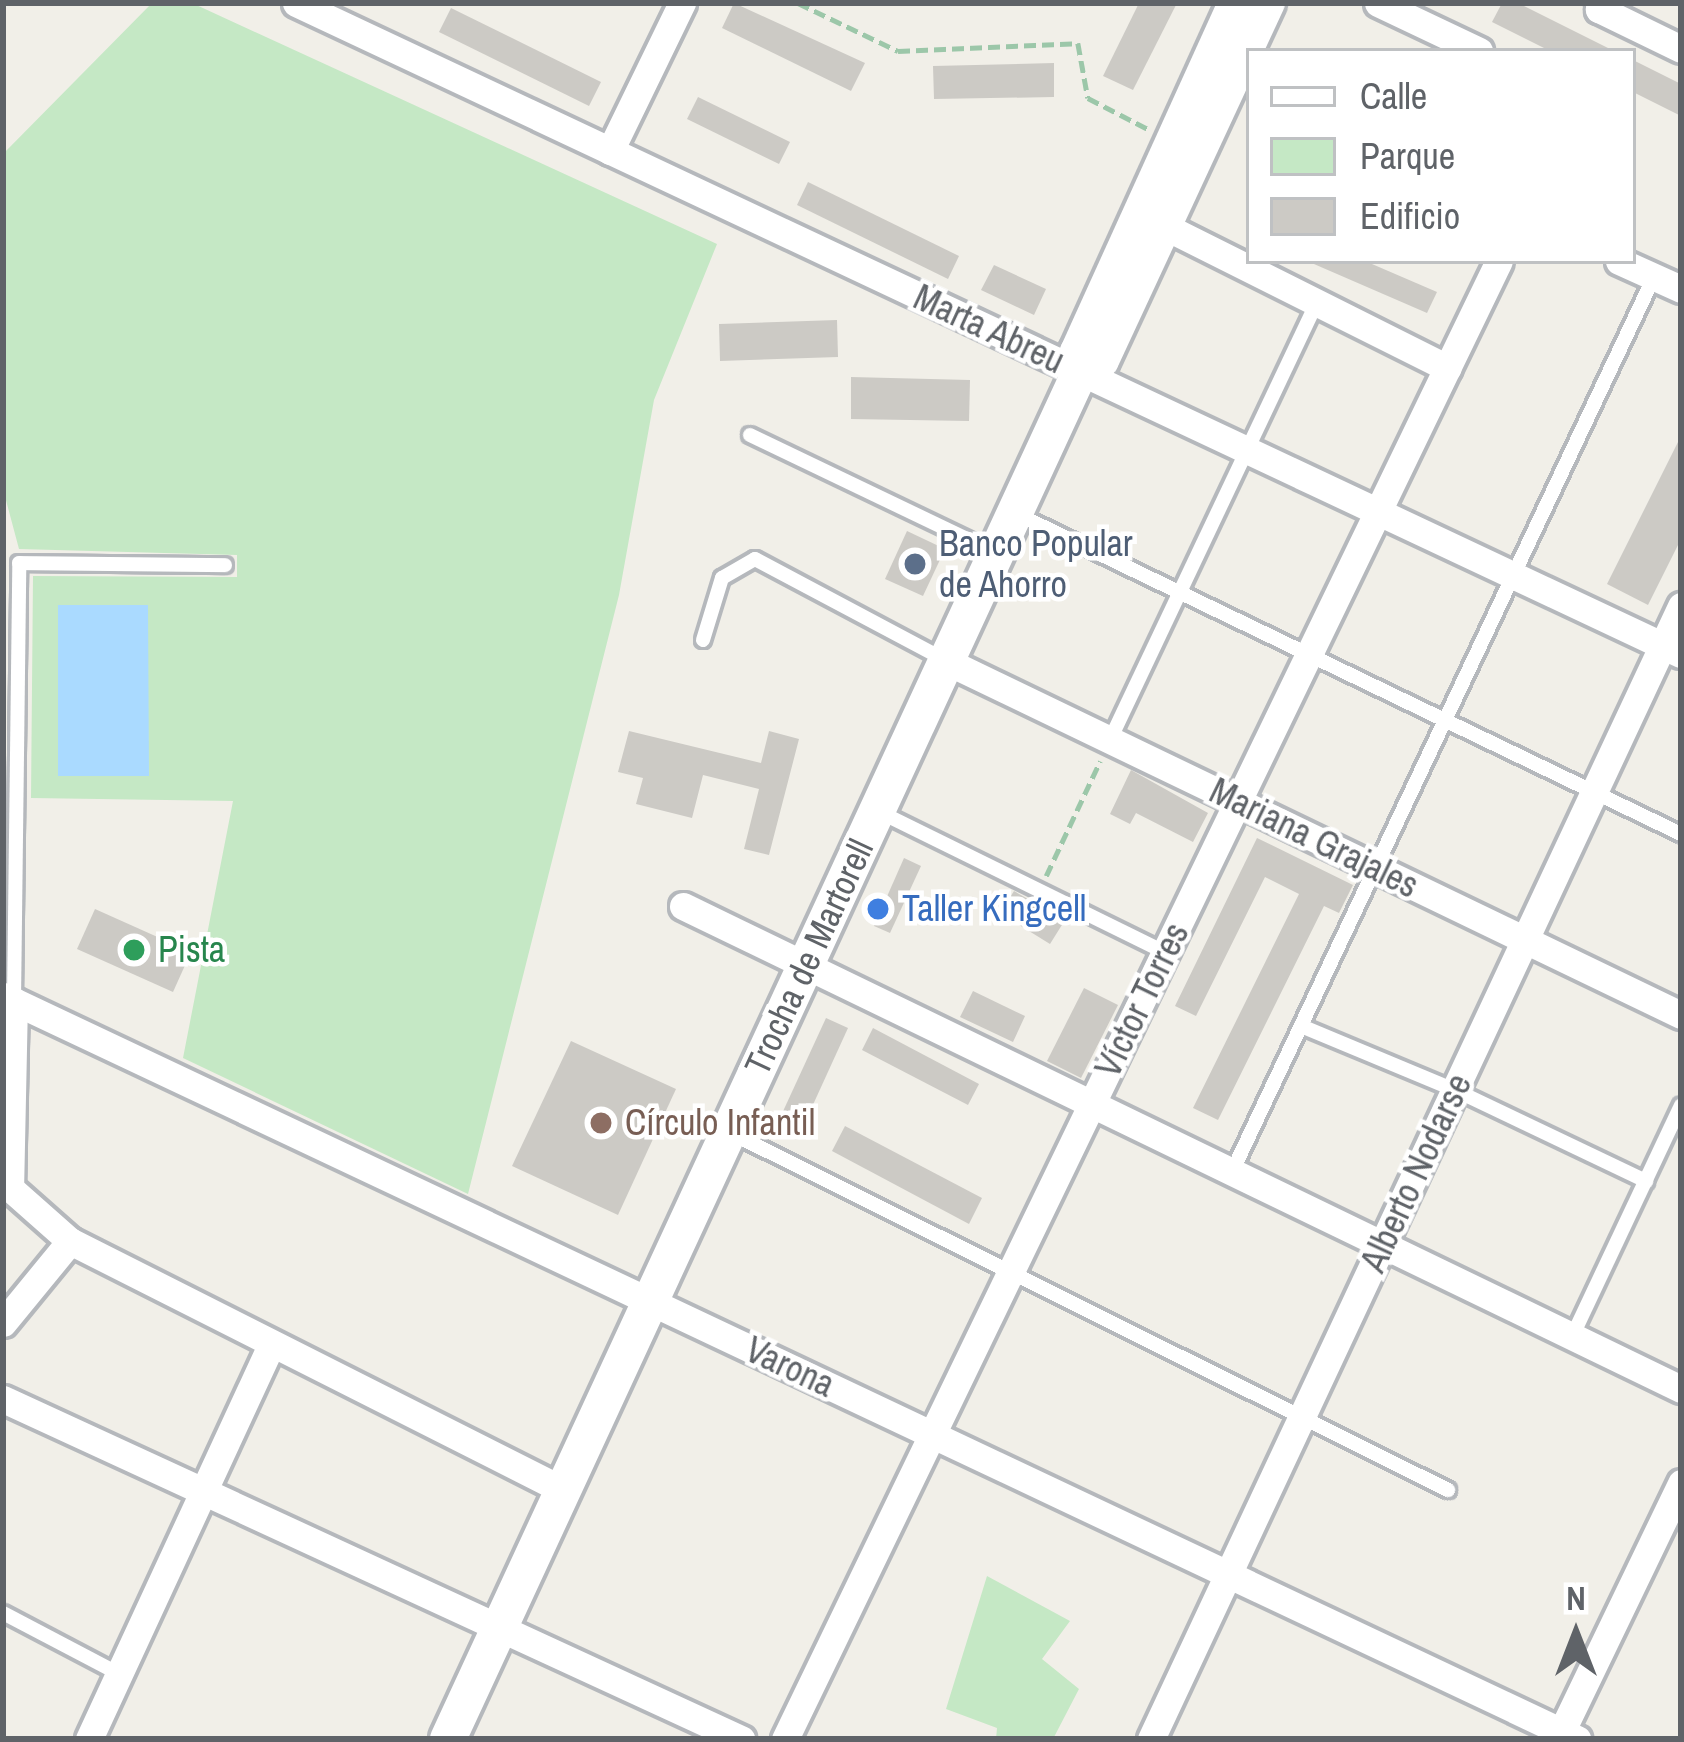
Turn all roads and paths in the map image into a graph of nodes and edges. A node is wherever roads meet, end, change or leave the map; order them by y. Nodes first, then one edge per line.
1 (296, 3) edge
2 (682, 3) edge
3 (798, 3) edge
4 (1236, 3) edge
5 (1268, 3) edge
6 (1378, 3) edge
7 (1600, 6) edge
8 (1473, 48) edge
9 (1681, 49) edge
10 (1228, 84) edge
11 (1173, 141) junction
12 (610, 151) junction
13 (1152, 220) junction
14 (1497, 264) edge
15 (1626, 264) edge
16 (1654, 277) junction
17 (1681, 289) edge
18 (1317, 303) junction
19 (1447, 368) junction
20 (1080, 371) junction
21 (750, 435) dead end
22 (1246, 450) junction
23 (1378, 511) junction
24 (1015, 512) junction
25 (996, 553) junction
26 (225, 565) dead end
27 (1515, 576) junction
28 (1180, 592) junction
29 (1681, 606) edge
30 (703, 640) dead end
31 (1672, 650) edge
32 (1310, 651) junction
33 (946, 661) junction
34 (1447, 717) junction
35 (1110, 740) junction
36 (1594, 791) junction
37 (1238, 801) junction
38 (877, 811) junction
39 (1681, 834) edge
40 (1376, 868) junction
41 (1038, 891) junction
42 (683, 906) dead end
43 (1525, 940) junction
44 (1165, 952) junction
45 (805, 965) junction
46 (9, 998) edge
47 (1681, 1015) edge
48 (1301, 1026) junction
49 (1455, 1090) junction
50 (1092, 1104) junction
51 (1681, 1105) edge
52 (728, 1132) junction
53 (1232, 1172) junction
54 (1646, 1181) junction
55 (7, 1192) edge
56 (70, 1241) junction
57 (1382, 1245) junction
58 (1010, 1274) junction
59 (650, 1301) junction
60 (3, 1323) edge
61 (1572, 1337) junction
62 (271, 1346) junction
63 (1681, 1390) edge
64 (3, 1399) edge
65 (1300, 1420) junction
66 (932, 1434) junction
67 (1681, 1483) edge
68 (563, 1490) junction
69 (1448, 1490) dead end
70 (203, 1491) junction
71 (1228, 1574) junction
72 (3, 1613) edge
73 (499, 1628) junction
74 (119, 1674) junction
75 (1566, 1737) edge
76 (89, 1739) edge
77 (448, 1739) edge
78 (741, 1739) edge
79 (785, 1739) edge
80 (1151, 1739) edge

1 - 12 street, Marta Abreu
2 - 12 street
3 - 11 path
4 - 10 street, Trocha de Martorell
5 - 10 street, Trocha de Martorell
6 - 8 street
7 - 9 street
10 - 11 street, Trocha de Martorell
10 - 13 street, Trocha de Martorell
11 - 13 street, Trocha de Martorell
12 - 20 street, Marta Abreu
13 - 18 street
13 - 20 street, Trocha de Martorell
14 - 19 street, Víctor Torres
15 - 16 street
16 - 17 street
16 - 27 lane
18 - 19 street
18 - 22 lane
19 - 23 street, Víctor Torres
20 - 22 street, Marta Abreu
20 - 24 street, Trocha de Martorell
21 - 25 lane
22 - 23 street, Marta Abreu
22 - 28 lane
23 - 27 street, Marta Abreu
23 - 32 street, Víctor Torres
24 - 25 street, Trocha de Martorell
24 - 28 lane
25 - 33 street, Trocha de Martorell
26 - 46 lane
27 - 31 street, Marta Abreu
27 - 34 lane
28 - 32 lane
28 - 35 lane
29 - 31 street, Alberto Nodarse
30 - 33 lane
31 - 36 street, Alberto Nodarse
32 - 34 lane
32 - 37 street, Víctor Torres
33 - 35 street, Mariana Grajales
33 - 38 street, Trocha de Martorell
34 - 36 lane
34 - 40 lane
35 - 37 street, Mariana Grajales
35 - 41 path
36 - 39 lane
36 - 43 street, Alberto Nodarse
37 - 40 street, Mariana Grajales
37 - 44 street, Víctor Torres
38 - 41 lane
38 - 45 street, Trocha de Martorell
40 - 43 street, Mariana Grajales
40 - 48 lane
41 - 44 lane
42 - 45 street
43 - 47 street, Mariana Grajales
43 - 49 street, Alberto Nodarse
44 - 50 street, Víctor Torres
45 - 50 street
45 - 52 street, Trocha de Martorell
46 - 55 street
46 - 59 street, Varona
48 - 49 lane
48 - 53 lane
49 - 54 lane
49 - 57 street, Alberto Nodarse
50 - 53 street
50 - 58 street, Víctor Torres
51 - 54 lane
52 - 58 lane
52 - 59 street, Trocha de Martorell
53 - 57 street
54 - 61 lane
55 - 56 street
56 - 60 street
56 - 62 street
57 - 61 street
57 - 65 street, Alberto Nodarse
58 - 65 lane
58 - 66 street, Víctor Torres
59 - 66 street, Varona
59 - 68 street, Trocha de Martorell
61 - 63 street
62 - 68 street
62 - 70 street
64 - 70 street
65 - 69 lane
65 - 71 street, Alberto Nodarse
66 - 71 street, Varona
66 - 79 street, Víctor Torres
67 - 75 street
68 - 73 street, Trocha de Martorell
70 - 73 street
70 - 74 street
71 - 75 street, Varona
71 - 80 street, Alberto Nodarse
72 - 74 lane
73 - 77 street, Trocha de Martorell
73 - 78 street
74 - 76 street

